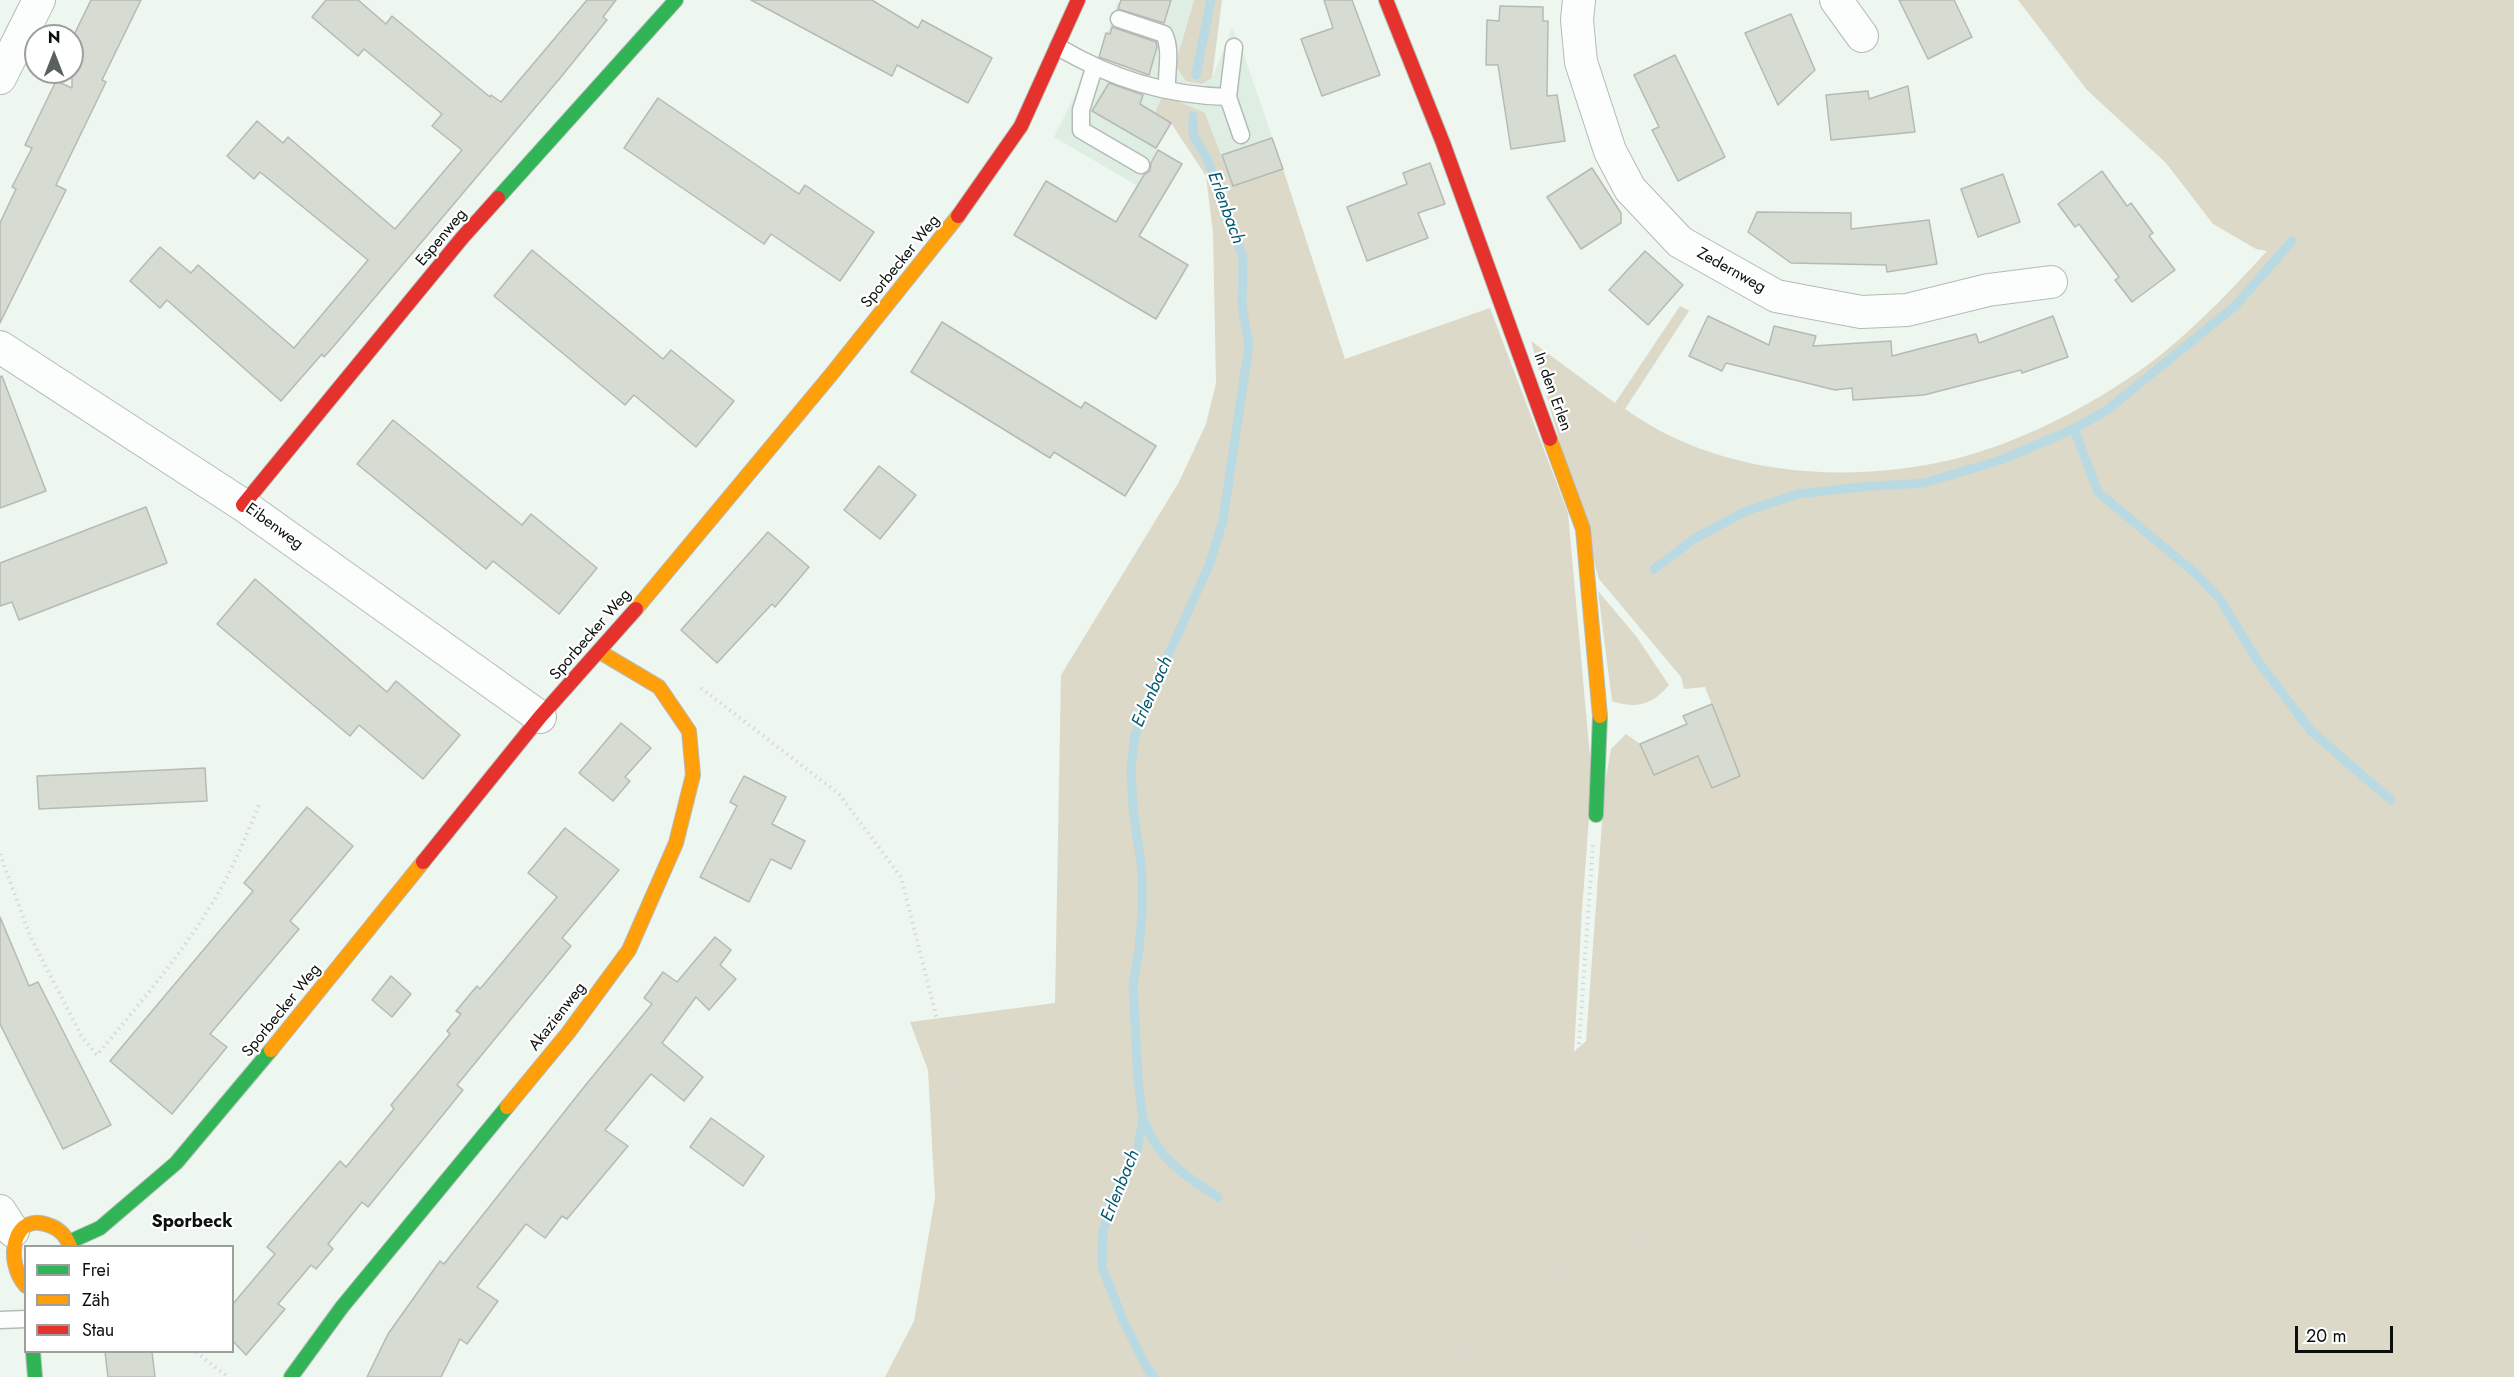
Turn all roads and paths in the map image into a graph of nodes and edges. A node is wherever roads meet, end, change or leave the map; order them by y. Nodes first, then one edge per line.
1 (39, 0) edge
2 (676, 0) edge
3 (1078, 0) edge
4 (1386, 0) edge
5 (1579, 0) edge
6 (1836, 0) edge
7 (1119, 19) dead end
8 (1862, 36) dead end
9 (1058, 47) junction
10 (1234, 47) dead end
11 (1094, 68) junction
12 (0, 78) edge
13 (1167, 90) junction
14 (1228, 97) junction
15 (1241, 135) dead end
16 (1141, 165) dead end
17 (2051, 282) dead end
18 (0, 347) edge
19 (2133, 440) dead end
20 (2514, 457) edge
21 (243, 505) junction
22 (600, 652) junction
23 (659, 687) junction
24 (540, 717) junction
25 (2514, 734) edge
26 (260, 802) dead end
27 (1596, 815) joint
28 (0, 854) edge
29 (1630, 1214) junction
30 (6, 1221) edge
31 (69, 1244) edge
32 (1638, 1245) junction
33 (24, 1285) edge
34 (24, 1319) edge
35 (0, 1320) edge
36 (33, 1353) edge
37 (197, 1353) edge
38 (35, 1377) edge
39 (228, 1377) edge
40 (291, 1377) edge
41 (902, 1377) edge
42 (1432, 1377) edge
43 (1630, 1377) edge

1 - 12 street
2 - 21 street, Espenweg
3 - 9 street, Sporbecker Weg
4 - 27 street, In den Erlen
5 - 17 street, Zedernweg
6 - 8 street
7 - 13 lane
9 - 11 lane
9 - 22 street, Sporbecker Weg
10 - 14 lane
11 - 13 lane
11 - 16 lane
13 - 14 lane
14 - 15 lane
18 - 21 street, Eibenweg
19 - 20 path
21 - 24 street, Eibenweg
22 - 23 street, Akazienweg
22 - 24 street, Sporbecker Weg
23 - 40 street, Akazienweg
23 - 41 path
24 - 31 street, Sporbecker Weg
25 - 32 path
26 - 28 path
27 - 29 path
29 - 32 path
29 - 42 path
30 - 31 street
30 - 33 street
32 - 43 path
34 - 35 lane
36 - 38 street
37 - 39 path

